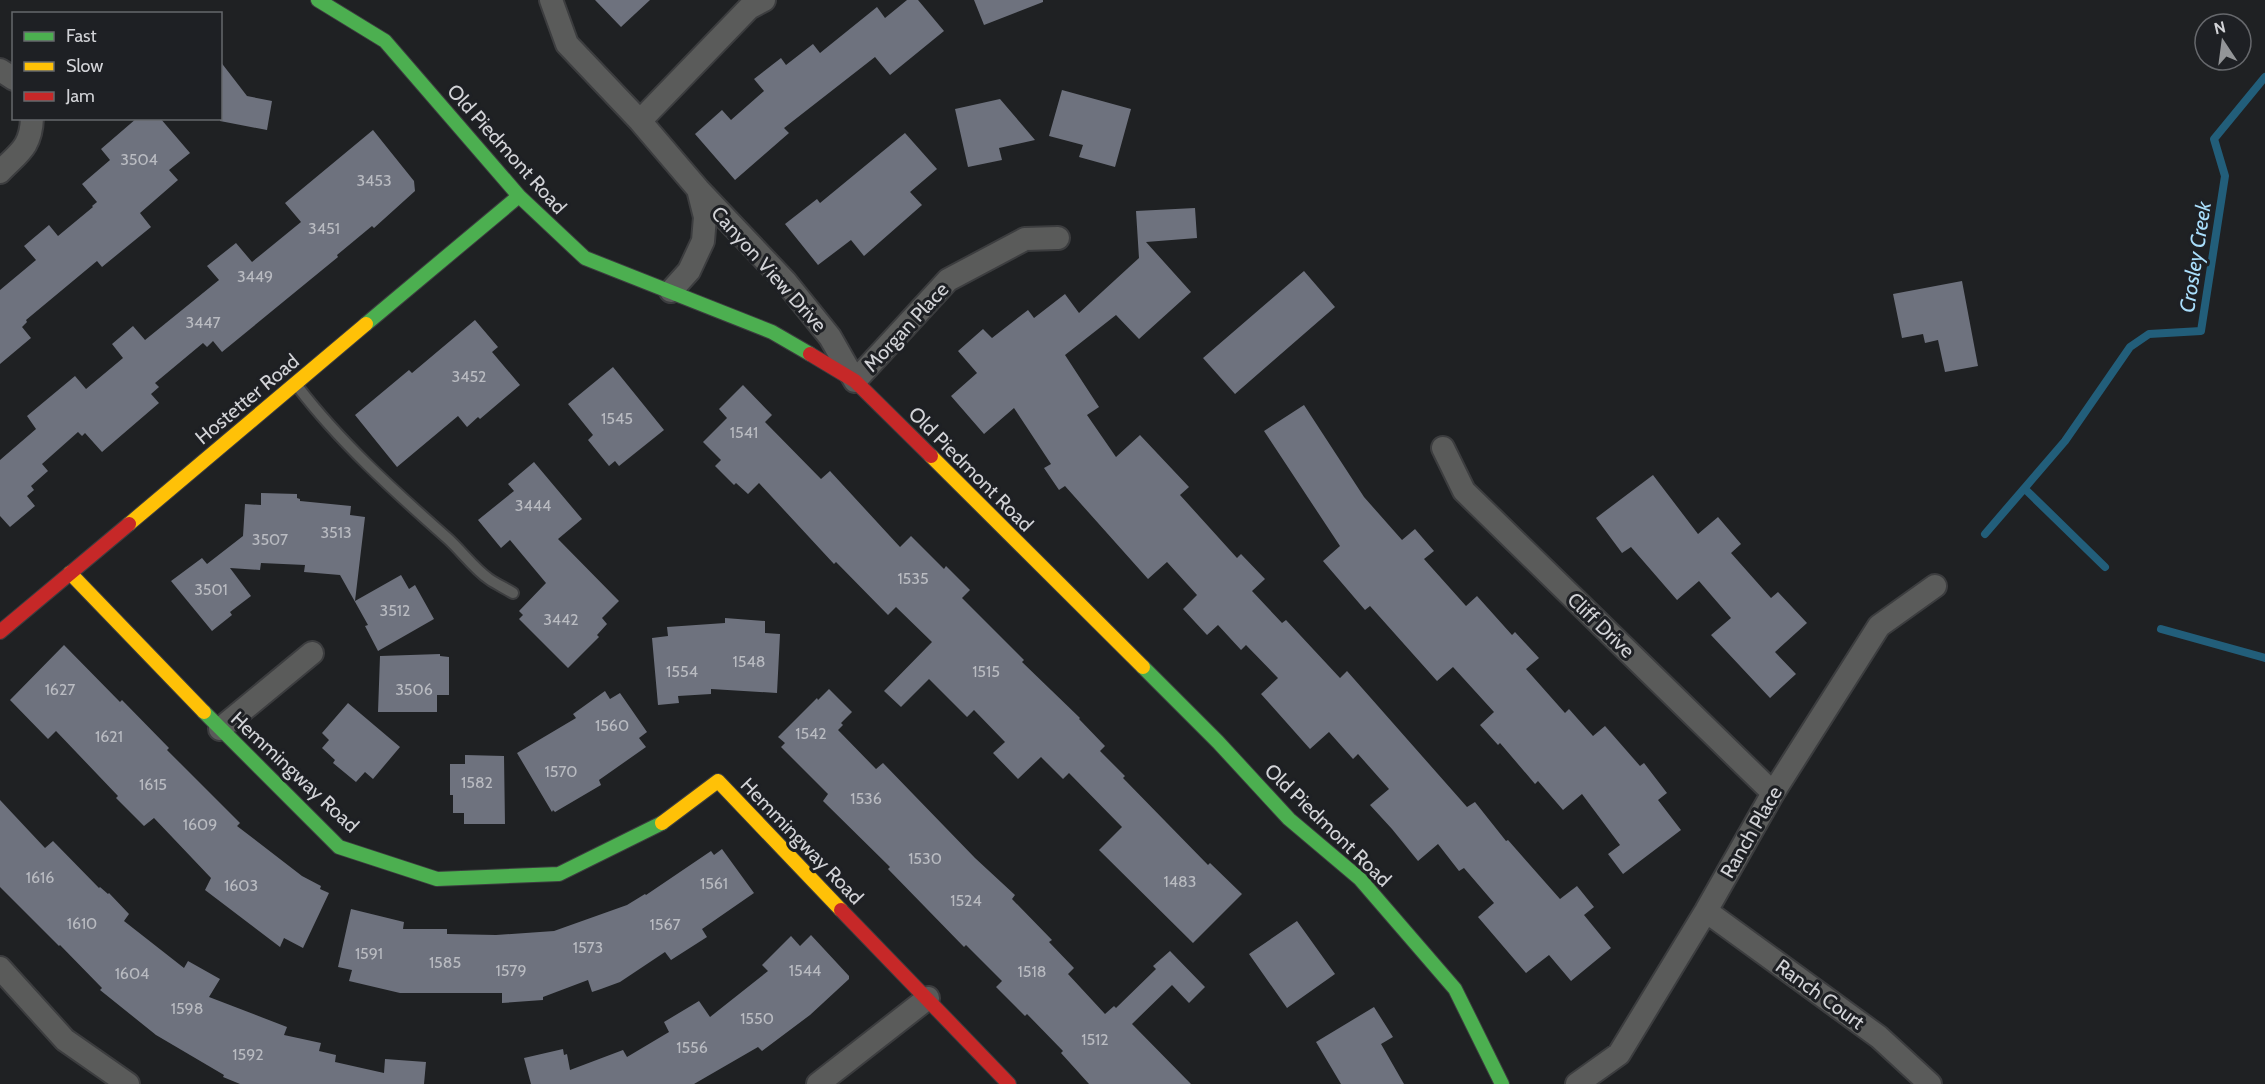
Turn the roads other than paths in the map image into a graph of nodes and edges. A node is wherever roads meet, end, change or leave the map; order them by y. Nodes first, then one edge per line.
1 (318, 0) edge
2 (551, 0) edge
3 (764, 0) edge
4 (32, 120) edge
5 (640, 121) junction
6 (0, 172) edge
7 (698, 189) junction
8 (519, 196) junction
9 (1058, 238) dead end
10 (671, 291) junction
11 (855, 381) junction
12 (296, 384) junction
13 (1443, 448) dead end
14 (70, 573) junction
15 (1935, 586) dead end
16 (513, 592) dead end
17 (0, 632) edge
18 (312, 653) dead end
19 (220, 729) junction
20 (1773, 793) junction
21 (1706, 910) junction
22 (0, 968) edge
23 (928, 998) junction
24 (128, 1084) edge
25 (818, 1084) edge
26 (1010, 1084) edge
27 (1502, 1084) edge
28 (1577, 1084) edge
29 (1930, 1084) edge

1 - 8 street, Old Piedmont Road
2 - 5 street, Canyon View Drive
3 - 5 street
4 - 6 street
5 - 7 street, Canyon View Drive
7 - 10 street, Canyon View Drive
7 - 11 street, Canyon View Drive
8 - 10 street, Old Piedmont Road
8 - 12 street, Hostetter Road
9 - 11 street, Morgan Place
10 - 11 street, Old Piedmont Road
11 - 27 street, Old Piedmont Road
12 - 14 street, Hostetter Road
12 - 16 lane
13 - 20 street, Cliff Drive
14 - 17 street, Hostetter Road
14 - 19 street, Hemmingway Road
15 - 20 street, Ranch Place
18 - 19 street
19 - 23 street, Hemmingway Road
20 - 21 street, Ranch Place
21 - 28 street, Ranch Place
21 - 29 street, Ranch Court
22 - 24 street
23 - 25 street
23 - 26 street, Hemmingway Road

